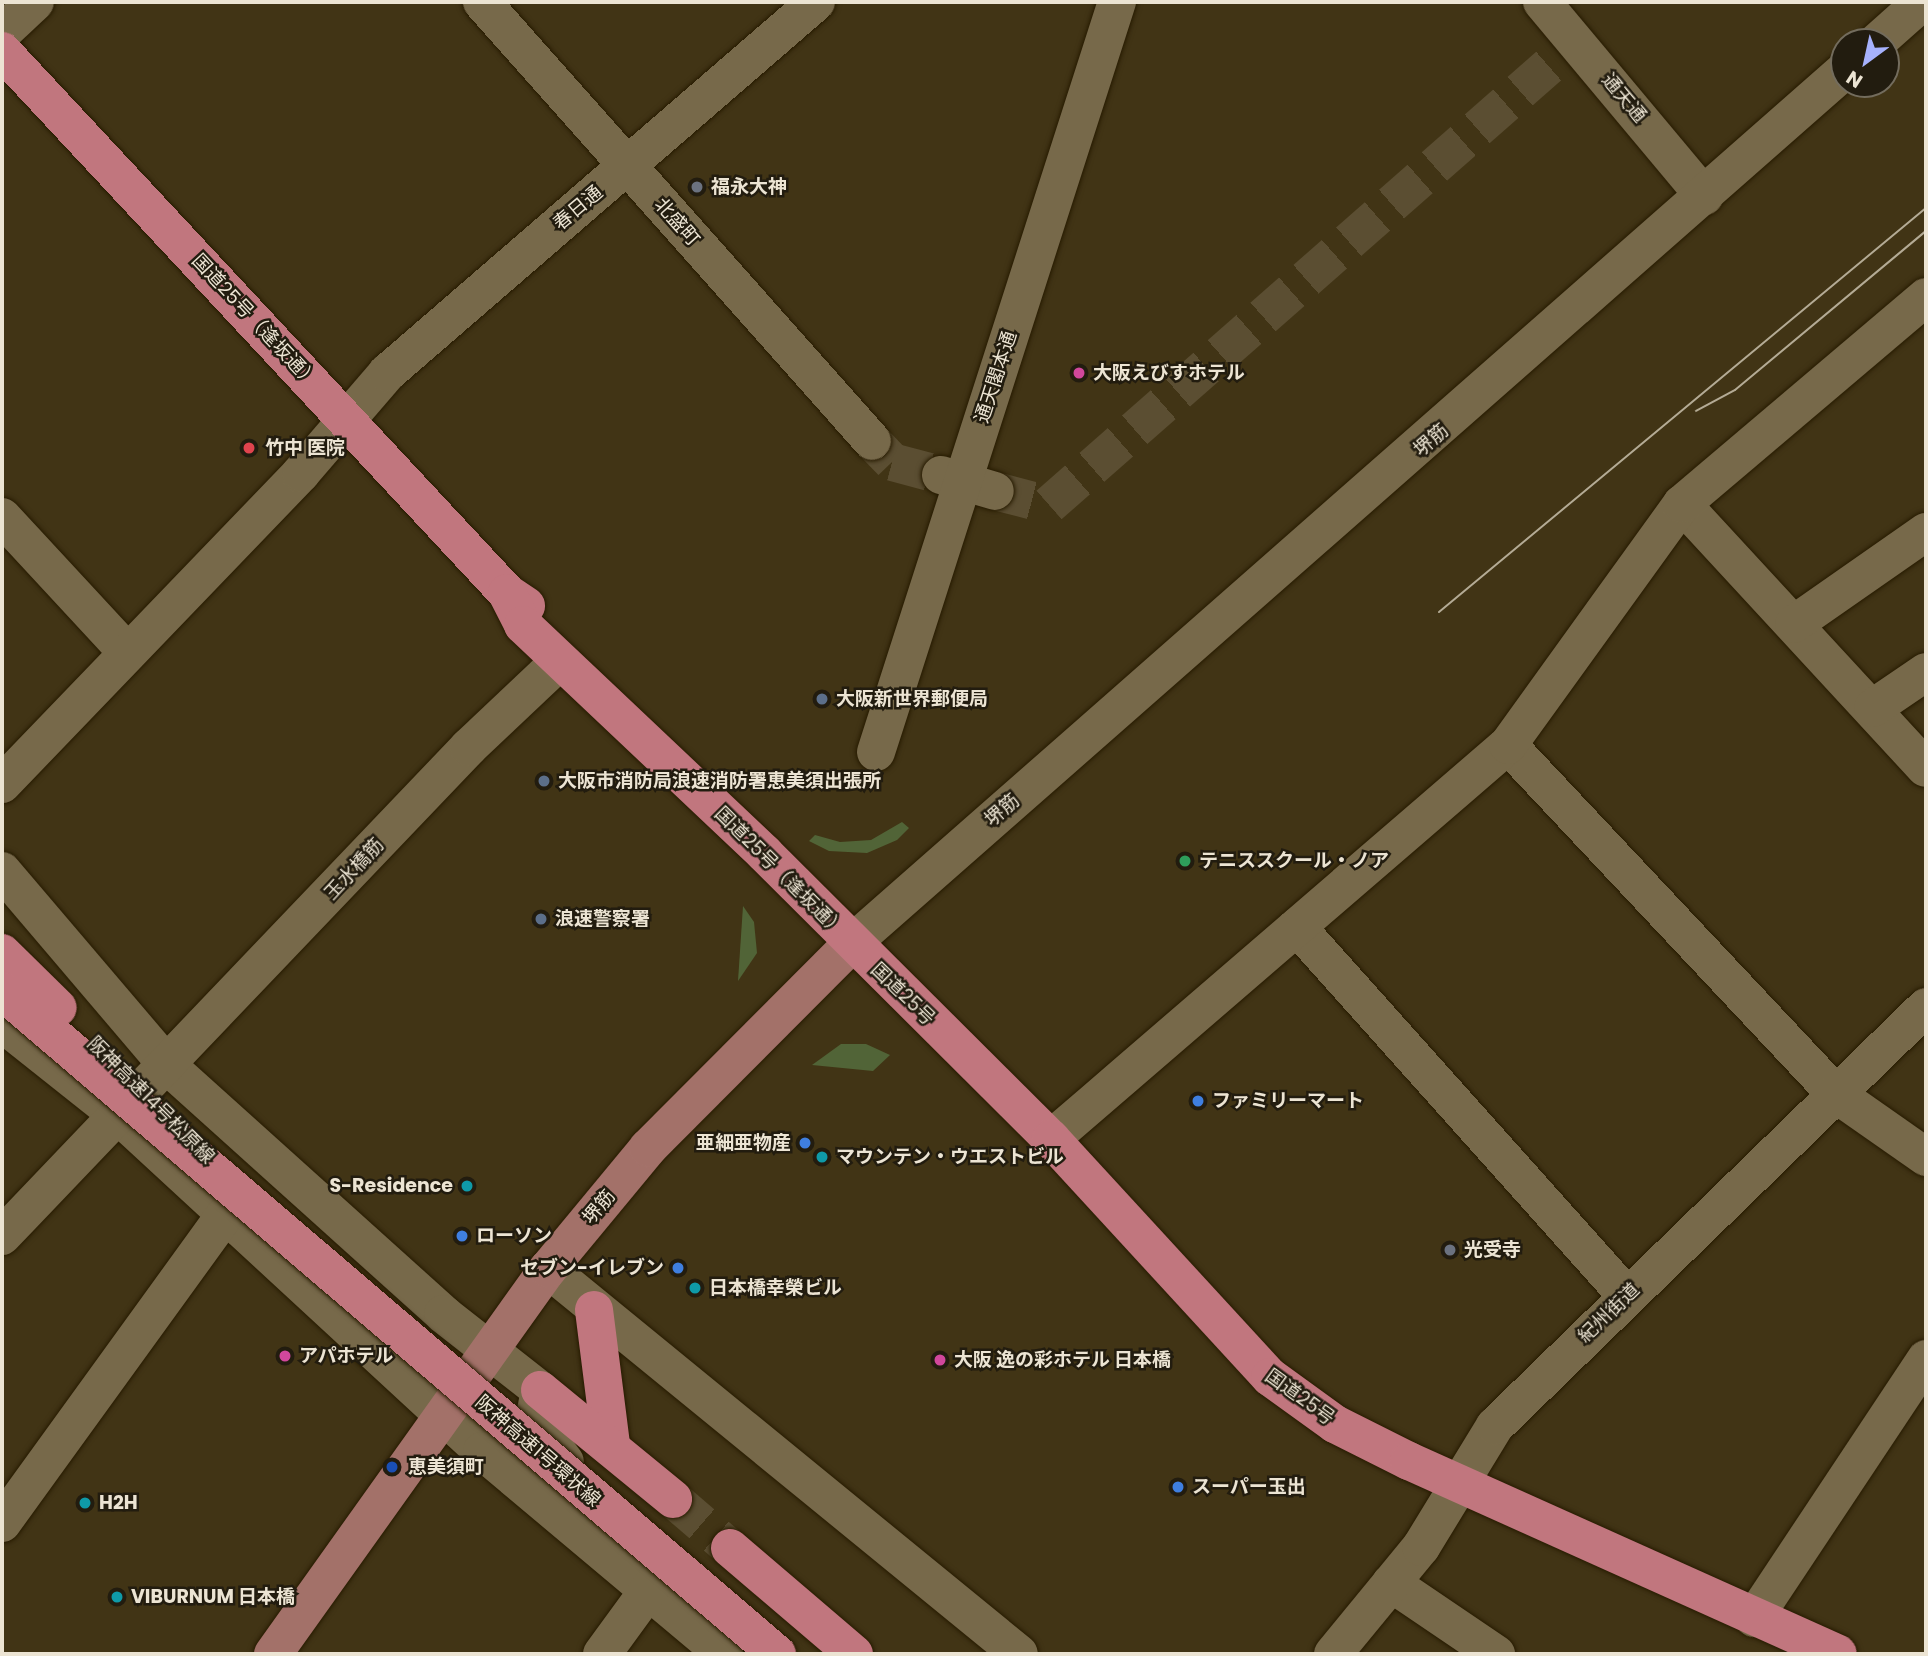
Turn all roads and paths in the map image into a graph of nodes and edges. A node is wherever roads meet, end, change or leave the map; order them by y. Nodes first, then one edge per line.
1 (35, 2) edge
2 (482, 2) edge
3 (816, 2) edge
4 (1117, 2) edge
5 (1542, 2) edge
6 (1922, 2) edge
7 (1893, 28) edge
8 (2, 33) edge
9 (2, 51) edge
10 (1830, 84) edge
11 (628, 166) junction
12 (1704, 197) junction
13 (1926, 297) edge
14 (345, 419) junction
15 (873, 441) tunnel mouth
16 (1682, 504) junction
17 (2, 517) edge
18 (1926, 532) edge
19 (507, 593) junction
20 (1794, 624) junction
21 (128, 653) junction
22 (559, 662) junction
23 (1926, 672) edge
24 (1873, 708) junction
25 (618, 713) junction
26 (1508, 745) junction
27 (876, 752) dead end
28 (1926, 768) edge
29 (2, 784) edge
30 (2, 870) edge
31 (1297, 927) junction
32 (851, 944) junction
33 (2, 953) edge
34 (2, 991) edge
35 (1926, 1007) edge
36 (2, 1023) edge
37 (177, 1056) junction
38 (1836, 1094) junction
39 (119, 1116) junction
40 (1051, 1139) junction
41 (1926, 1157) edge
42 (224, 1216) junction
43 (2, 1236) edge
44 (300, 1248) junction
45 (548, 1269) junction
46 (1627, 1296) junction
47 (594, 1310) junction
48 (489, 1350) junction
49 (1926, 1359) edge
50 (540, 1390) junction
51 (444, 1416) junction
52 (576, 1417) junction
53 (541, 1432) junction
54 (611, 1446) junction
55 (523, 1485) junction
56 (1462, 1487) junction
57 (673, 1499) tunnel mouth
58 (2, 1524) edge
59 (735, 1552) tunnel mouth
60 (657, 1580) junction
61 (1391, 1583) junction
62 (1754, 1618) junction
63 (274, 1654) edge
64 (602, 1654) edge
65 (724, 1654) edge
66 (762, 1654) edge
67 (777, 1654) edge
68 (854, 1654) edge
69 (1019, 1654) edge
70 (1334, 1654) edge
71 (1496, 1654) edge
72 (1838, 1654) edge

1 - 8 street
2 - 11 street, 北盛町
3 - 11 street, 春日通
4 - 27 street, 通天閣本通
5 - 12 street, 通天通
6 - 7 street
9 - 14 highway, 国道25号（逢坂通）
10 - 12 street, 堺筋
11 - 14 street, 春日通
11 - 15 street, 北盛町
12 - 32 street, 堺筋
13 - 16 street
14 - 19 highway, 国道25号（逢坂通）
14 - 21 street, 春日通
16 - 20 street
16 - 26 street
17 - 21 street
18 - 20 street
19 - 22 highway, 国道25号（逢坂通）
19 - 25 highway, 国道25号（逢坂通）
20 - 24 street
21 - 29 street, 春日通
22 - 25 highway, 国道25号（逢坂通）
22 - 37 street, 玉水橋筋
23 - 24 street
24 - 28 street
25 - 32 highway, 国道25号（逢坂通）
26 - 31 street
26 - 38 street
30 - 37 street
31 - 40 street
31 - 46 street
32 - 40 highway, 国道25号
32 - 45 main road, 堺筋
33 - 44 highway, 阪神高速14号松原線, bridge
34 - 44 highway, bridge
35 - 38 street, 紀州街道
36 - 39 street
37 - 39 street, 玉水橋筋
37 - 48 street
38 - 41 street
38 - 46 street, 紀州街道
39 - 42 street
39 - 43 street
40 - 56 highway, 国道25号
42 - 51 street
42 - 58 street
44 - 67 highway, 阪神高速1号環状線, bridge
45 - 47 street
45 - 48 main road, 堺筋
46 - 56 street, 紀州街道
47 - 54 highway
47 - 69 street
48 - 50 street
48 - 51 main road, 堺筋
49 - 62 street
50 - 52 highway
50 - 53 street
51 - 55 street
51 - 63 main road, 堺筋
52 - 53 street
52 - 54 highway
53 - 55 street
53 - 60 street
54 - 57 highway
55 - 60 street
56 - 61 street, 紀州街道
56 - 62 highway, 国道25号
59 - 68 highway
60 - 64 street
60 - 65 street
60 - 66 street
61 - 70 street, 紀州街道
61 - 71 street
62 - 72 highway, 国道25号

